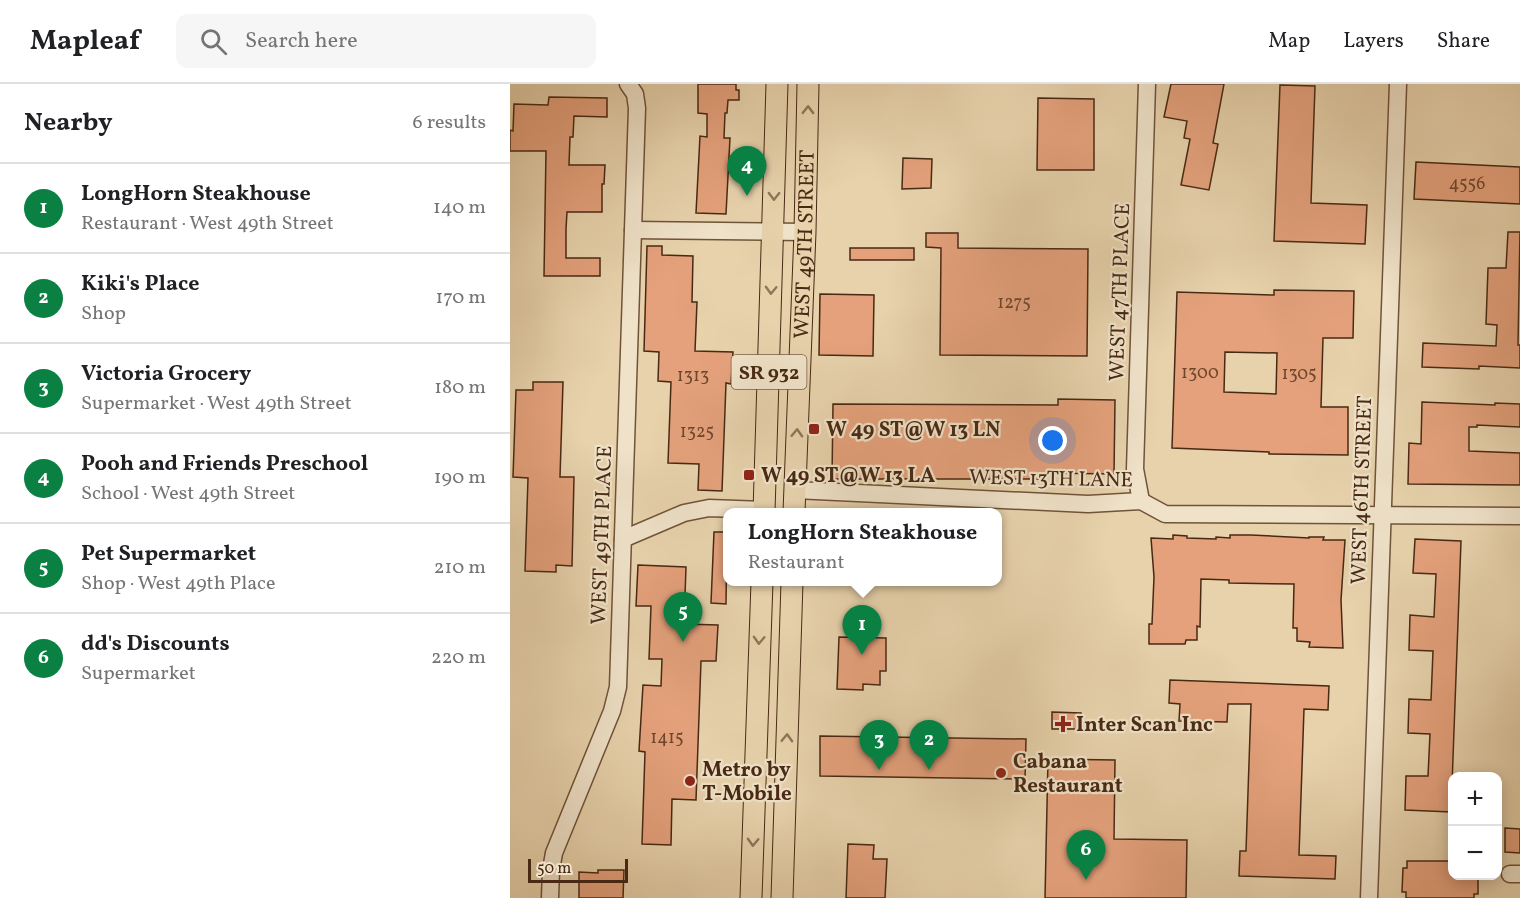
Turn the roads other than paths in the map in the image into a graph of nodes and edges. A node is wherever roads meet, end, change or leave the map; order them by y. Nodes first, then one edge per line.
1 (628, 84) edge
2 (777, 84) edge
3 (808, 84) edge
4 (1147, 84) edge
5 (1398, 84) edge
6 (633, 230) junction
7 (774, 231) junction
8 (805, 232) junction
9 (769, 364) junction
10 (795, 490) junction
11 (1141, 501) junction
12 (764, 508) edge
13 (794, 508) edge
14 (723, 509) edge
15 (1383, 515) junction
16 (1520, 516) edge
17 (623, 539) junction
18 (762, 586) edge
19 (779, 586) edge
20 (792, 586) edge
21 (790, 651) junction
22 (550, 898) edge
23 (751, 898) edge
24 (782, 898) edge
25 (1369, 898) edge

1 - 6 street, WEST 49TH PLACE
2 -> 7 main road, WEST 49TH STREET / SR 932
8 -> 3 main road, WEST 49TH STREET / SR 932
4 - 11 street, WEST 47TH PLACE
5 - 15 street, WEST 46TH STREET
6 - 7 street
6 - 17 street, WEST 49TH PLACE
7 - 8 street
7 -> 9 main road, WEST 49TH STREET / SR 932
10 -> 8 main road, WEST 49TH STREET / SR 932
9 - 10 main road
9 - 12 main road, WEST 49TH STREET / SR 932
10 - 11 street, WEST 13TH LANE
10 - 13 main road, WEST 49TH STREET / SR 932
11 - 15 street, WEST 13TH LANE
14 - 17 street
15 - 16 street, WEST 13TH LANE
15 - 25 street, WEST 46TH STREET
17 - 22 street, WEST 49TH PLACE
18 -> 23 main road
19 - 21 main road
20 - 21 main road
24 -> 21 main road

